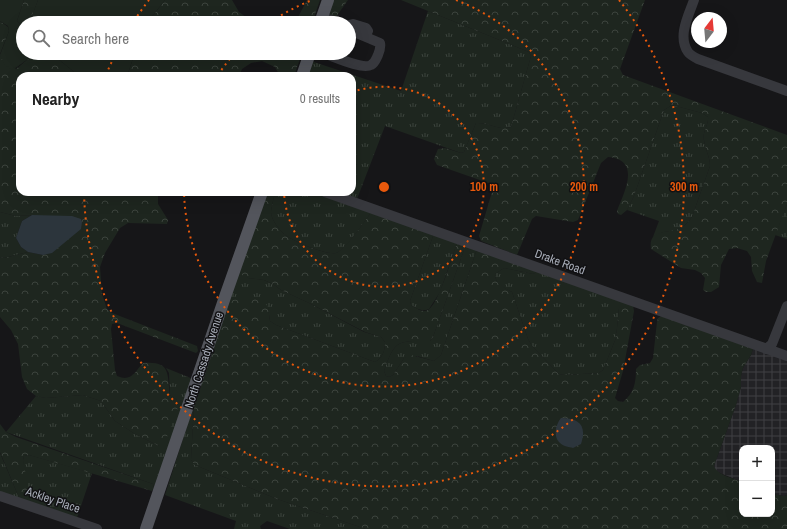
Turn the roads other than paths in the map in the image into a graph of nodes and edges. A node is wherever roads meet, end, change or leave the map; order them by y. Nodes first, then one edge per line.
1 (328, 0) edge
2 (694, 0) edge
3 (322, 16) edge
4 (356, 25) edge
5 (356, 33) edge
6 (365, 36) junction
7 (308, 60) edge
8 (343, 60) edge
9 (303, 72) edge
10 (787, 91) edge
11 (261, 196) edge
12 (336, 196) edge
13 (787, 306) edge
14 (766, 349) junction
15 (787, 356) edge
16 (0, 496) edge
17 (97, 529) edge
18 (146, 529) edge

1 - 3 main road
2 - 10 street
4 - 6 street
5 - 6 street
6 - 8 street
7 - 9 main road
11 - 18 main road, North Cassady Avenue
12 - 14 street, Drake Road
13 - 14 street
14 - 15 street, Drake Road
16 - 17 street, Ackley Place

